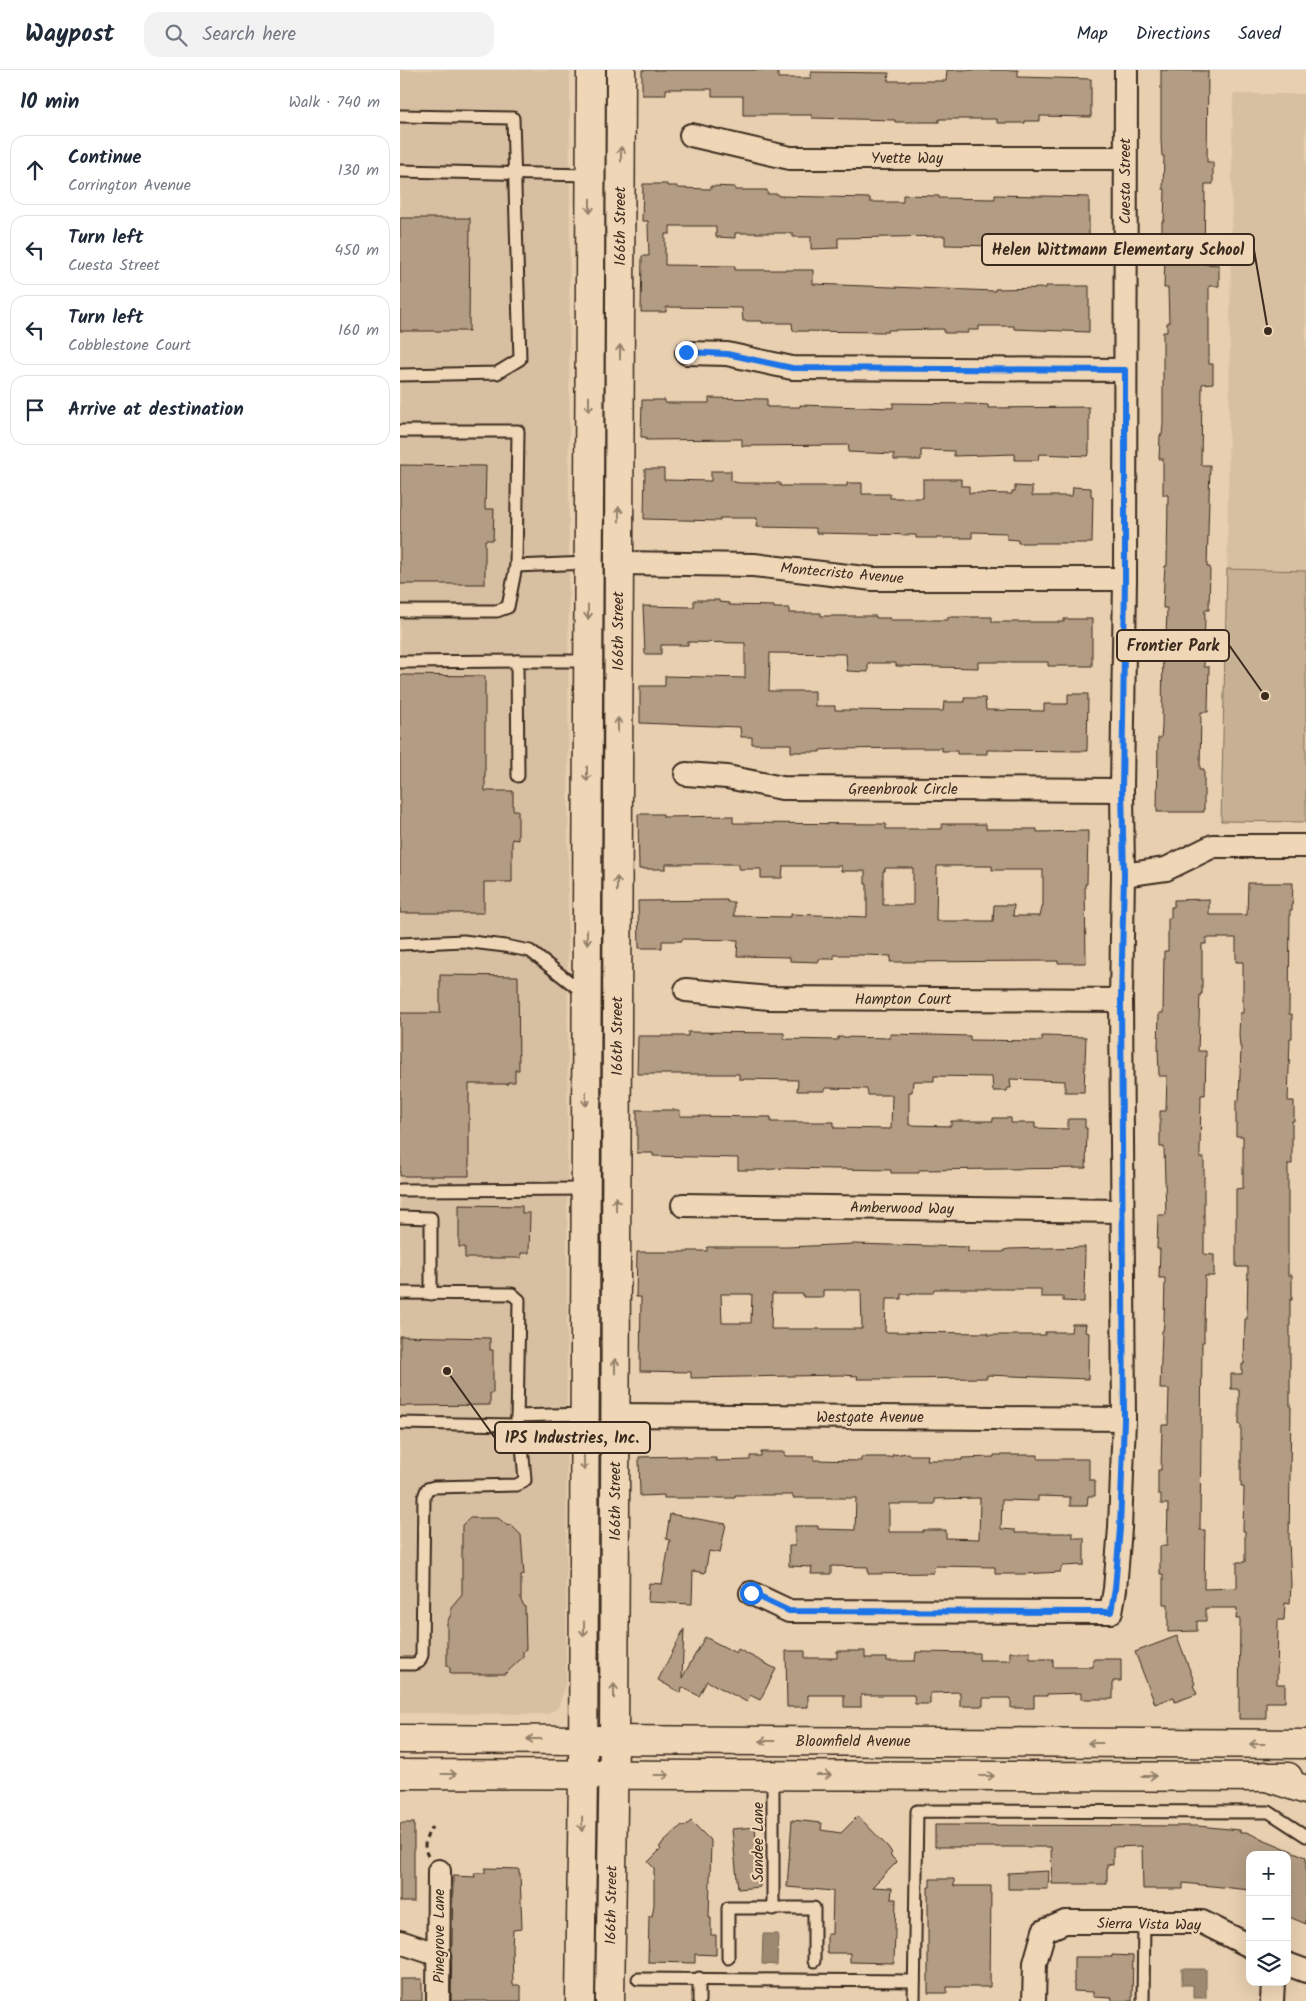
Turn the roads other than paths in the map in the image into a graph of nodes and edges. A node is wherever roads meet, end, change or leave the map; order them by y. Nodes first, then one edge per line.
1 (591, 70) edge
2 (621, 70) edge
3 (1126, 70) edge
4 (400, 116) edge
5 (691, 135) dead end
6 (1125, 158) junction
7 (400, 171) edge
8 (515, 172) junction
9 (590, 175) junction
10 (686, 352) dead end
11 (1125, 370) junction
12 (400, 375) edge
13 (400, 431) edge
14 (588, 563) junction
15 (619, 563) junction
16 (516, 566) junction
17 (1125, 579) junction
18 (400, 611) edge
19 (517, 661) junction
20 (588, 661) junction
21 (400, 662) edge
22 (686, 774) dead end
23 (518, 776) dead end
24 (1122, 790) junction
25 (1306, 846) edge
26 (1124, 875) junction
27 (400, 944) edge
28 (686, 990) dead end
29 (586, 995) junction
30 (1121, 1000) junction
31 (586, 1189) junction
32 (400, 1190) edge
33 (683, 1205) dead end
34 (1122, 1211) junction
35 (400, 1217) edge
36 (400, 1294) edge
37 (431, 1294) junction
38 (585, 1414) junction
39 (615, 1415) junction
40 (1124, 1419) junction
41 (517, 1420) junction
42 (400, 1423) edge
43 (751, 1593) dead end
44 (400, 1664) edge
45 (400, 1739) edge
46 (583, 1740) junction
47 (614, 1740) junction
48 (1306, 1744) edge
49 (400, 1774) edge
50 (583, 1775) junction
51 (613, 1775) junction
52 (773, 1775) junction
53 (1264, 1776) junction
54 (1306, 1777) edge
55 (1306, 1790) edge
56 (1306, 1836) edge
57 (439, 1871) road end
58 (773, 1908) junction
59 (1144, 1922) junction
60 (400, 1942) edge
61 (1246, 1944) edge
62 (439, 1955) junction
63 (728, 1958) dead end
64 (814, 1961) dead end
65 (1291, 1965) edge
66 (1306, 1971) edge
67 (638, 1978) dead end
68 (699, 1978) junction
69 (914, 1981) junction
70 (1273, 1986) edge
71 (438, 2001) edge
72 (580, 2001) edge
73 (610, 2001) edge
74 (699, 2001) edge
75 (914, 2001) edge
76 (1034, 2001) edge
77 (1143, 2001) edge
78 (1272, 2001) edge

1 - 9 main road, 166th Street
15 -> 2 main road, 166th Street
3 - 6 street, Cuesta Street
4 - 8 lane
5 - 6 street, Yvette Way
6 - 11 street, Cuesta Street
7 - 8 lane
8 - 9 lane
8 - 12 lane
9 -> 14 main road, 166th Street
10 - 11 street
11 - 17 street, Cuesta Street
13 - 16 lane
14 - 15 main road
14 - 16 lane
14 -> 20 main road, 166th Street
15 - 17 street, Montecristo Avenue
39 -> 15 main road, 166th Street
16 - 18 lane
17 - 24 street, Cuesta Street
19 - 20 lane
19 - 21 lane
19 - 23 lane
20 -> 29 main road, 166th Street
22 - 24 street, Greenbrook Circle
24 - 26 street, Cuesta Street
25 - 26 street
26 - 30 street, Cuesta Street
27 - 29 lane
28 - 30 street, Hampton Court
29 -> 31 main road, 166th Street
30 - 34 street, Cuesta Street
31 - 32 lane
31 - 38 main road, 166th Street
33 - 34 street, Amberwood Way
34 - 40 street, Cuesta Street
35 - 37 lane
36 - 37 lane
37 - 41 lane
38 - 39 main road
38 - 41 lane
38 -> 46 main road, 166th Street
39 - 40 street, Westgate Avenue
47 -> 39 main road, 166th Street
40 - 43 street, Cuesta Street
41 - 42 lane
41 - 44 lane
46 -> 45 main road, Bloomfield Avenue
46 - 47 main road, Bloomfield Avenue
46 - 50 main road, 166th Street
48 -> 47 main road, Bloomfield Avenue
47 - 51 main road, 166th Street
49 -> 50 main road
50 - 51 main road
50 -> 72 main road, 166th Street
51 -> 52 main road
51 - 73 main road, 166th Street
52 -> 53 main road
52 - 58 lane, Sandee Lane
53 - 54 main road
53 - 55 main road
56 - 69 lane
57 - 62 street, Pinegrove Lane
58 - 63 lane
58 - 64 lane
59 - 61 street, Sierra Vista Way
59 - 76 street, Sierra Vista Way
59 - 77 lane
60 - 62 street
62 - 71 street, Pinegrove Lane
65 - 66 street
67 - 68 lane
68 - 69 lane
68 - 74 lane
69 - 75 lane
70 - 78 street

